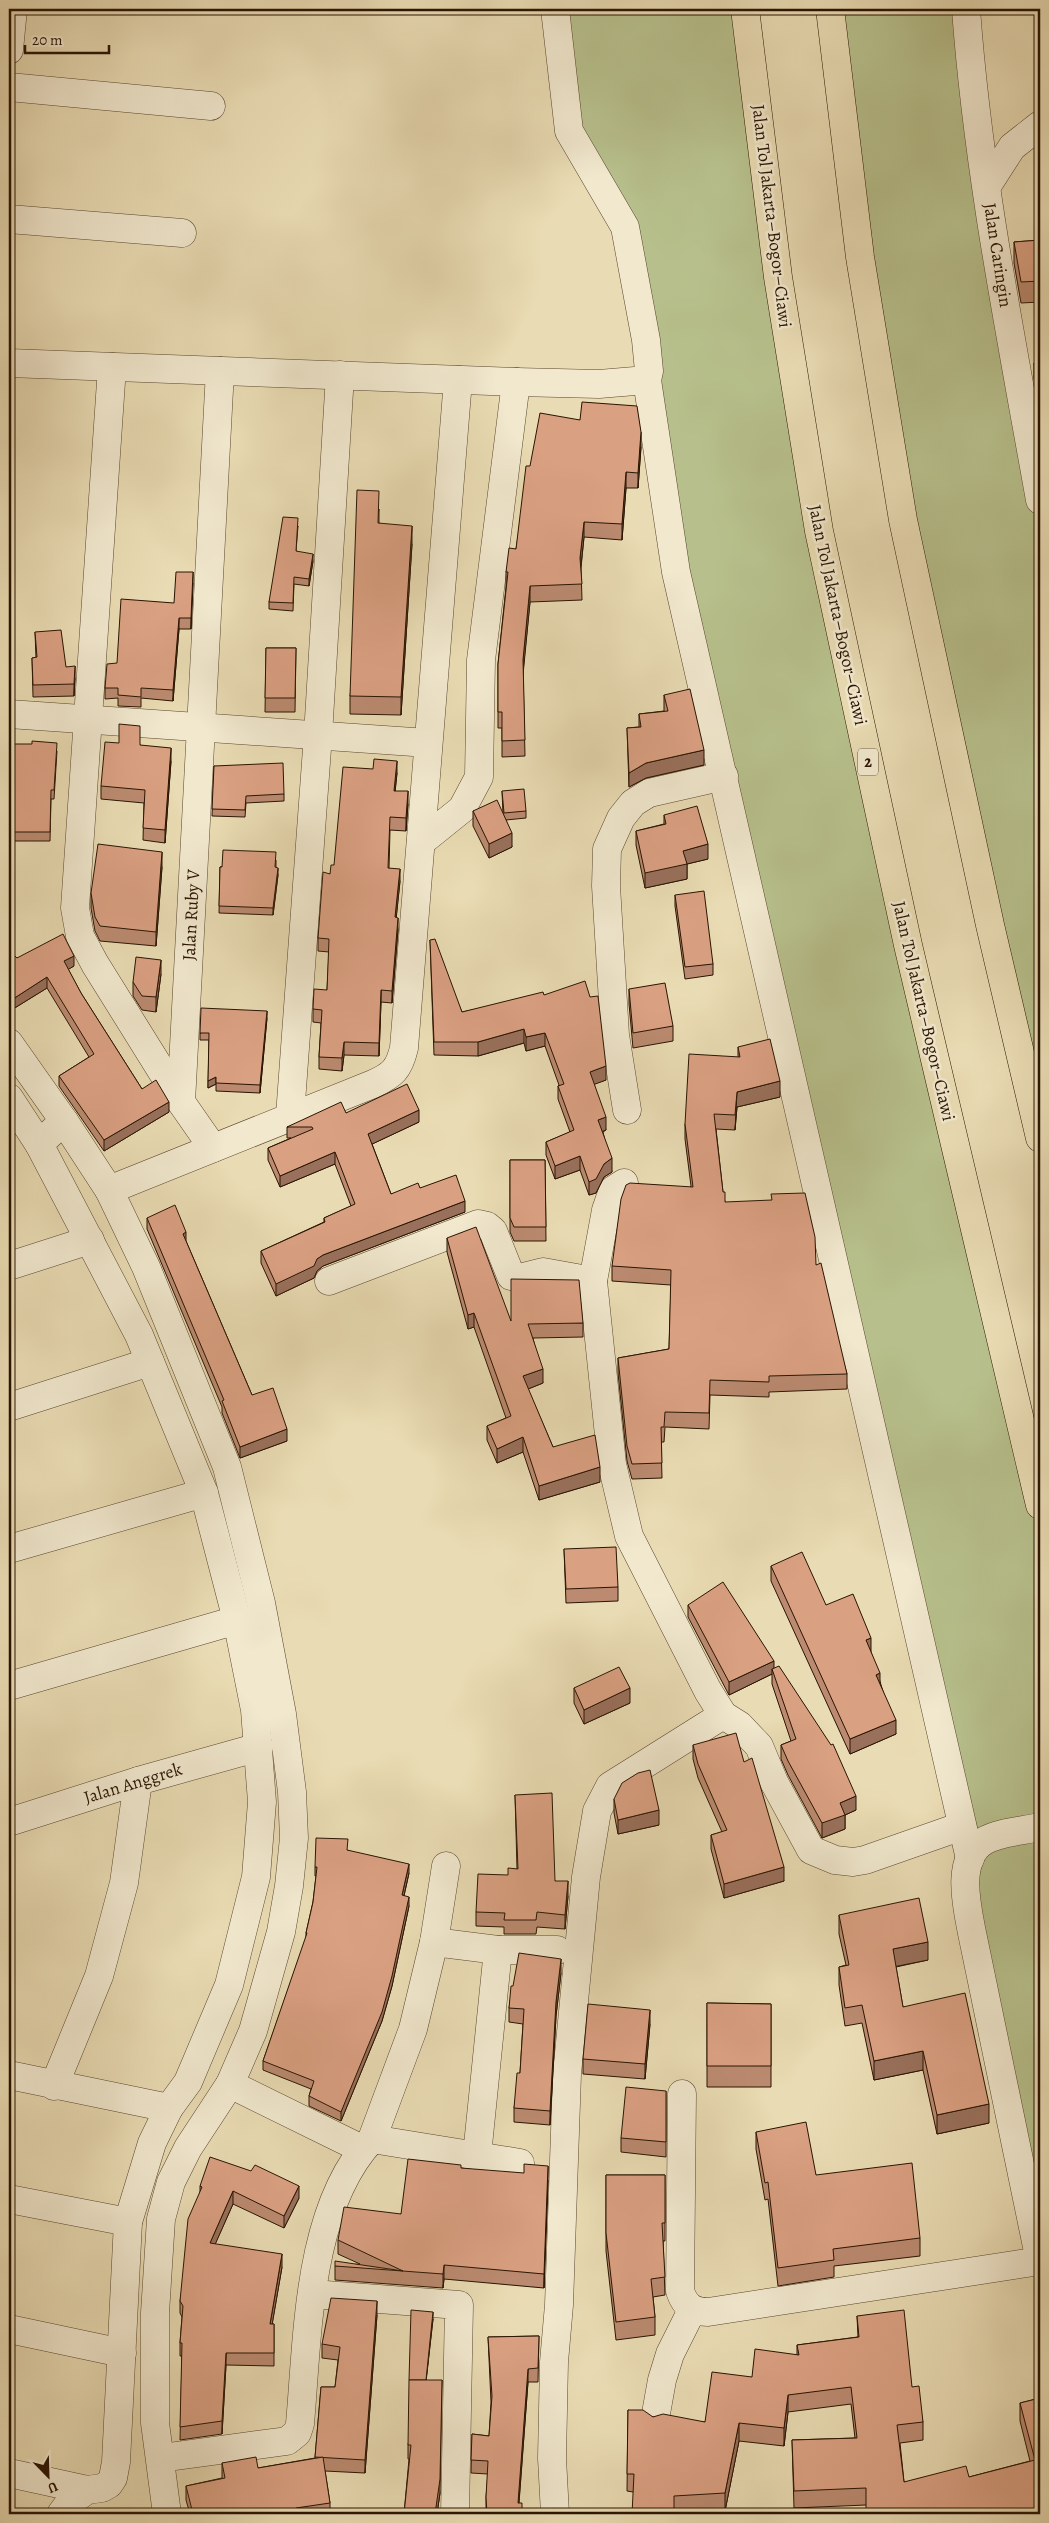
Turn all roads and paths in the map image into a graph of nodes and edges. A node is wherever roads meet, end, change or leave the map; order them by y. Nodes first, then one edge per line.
1 (13, 9) edge
2 (555, 9) edge
3 (745, 9) edge
4 (830, 9) edge
5 (966, 9) edge
6 (9, 50) edge
7 (9, 87) edge
8 (211, 106) dead end
9 (1040, 126) edge
10 (987, 186) junction
11 (9, 218) edge
12 (182, 233) dead end
13 (9, 363) edge
14 (112, 367) junction
15 (220, 371) junction
16 (340, 375) junction
17 (458, 380) junction
18 (647, 380) junction
19 (516, 382) junction
20 (1040, 500) edge
21 (9, 714) edge
22 (87, 719) junction
23 (201, 727) junction
24 (318, 735) junction
25 (428, 743) junction
26 (724, 776) junction
27 (421, 842) junction
28 (9, 1043) edge
29 (9, 1098) edge
30 (181, 1102) junction
31 (627, 1110) dead end
32 (290, 1116) junction
33 (64, 1121) junction
34 (1040, 1138) edge
35 (39, 1144) junction
36 (213, 1148) junction
37 (624, 1183) dead end
38 (109, 1190) junction
39 (90, 1240) junction
40 (9, 1266) edge
41 (329, 1281) dead end
42 (593, 1281) junction
43 (150, 1362) junction
44 (9, 1407) edge
45 (204, 1493) junction
46 (1040, 1506) edge
47 (9, 1549) edge
48 (237, 1620) junction
49 (9, 1686) edge
50 (723, 1715) junction
51 (259, 1747) junction
52 (138, 1781) junction
53 (9, 1822) edge
54 (962, 1826) junction
55 (1040, 1826) edge
56 (970, 1859) junction
57 (446, 1866) dead end
58 (434, 1942) junction
59 (498, 1950) junction
60 (557, 1950) dead end
61 (9, 2075) edge
62 (230, 2084) junction
63 (54, 2086) junction
64 (682, 2094) dead end
65 (169, 2108) junction
66 (367, 2144) junction
67 (477, 2155) junction
68 (520, 2163) dead end
69 (9, 2199) edge
70 (128, 2222) junction
71 (1040, 2261) edge
72 (312, 2294) junction
73 (692, 2310) junction
74 (9, 2329) edge
75 (122, 2353) junction
76 (655, 2419) edge
77 (161, 2458) junction
78 (9, 2473) edge
79 (87, 2490) junction
80 (61, 2514) edge
81 (168, 2514) edge
82 (455, 2514) edge
83 (554, 2514) edge

1 - 6 street
2 - 18 street
3 - 46 highway, Jalan Tol Jakarta–Bogor–Ciawi / 2
4 - 34 highway
5 - 10 street, Jalan Caringin
7 - 8 street
9 - 10 street
10 - 20 street, Jalan Caringin
11 - 12 street
13 - 14 street
14 - 15 street
14 - 22 street
15 - 16 street
15 - 23 street, Jalan Ruby V
16 - 17 street
16 - 24 street
17 - 19 street
17 - 25 street
18 - 19 street
18 - 26 street
19 - 27 street
21 - 22 street
22 - 23 street
22 - 30 street
23 - 24 street
23 - 30 street, Jalan Ruby V
24 - 25 street
24 - 32 street
25 - 27 street
26 - 31 street
26 - 54 street
27 - 32 street
28 - 33 street
29 - 35 street
30 - 36 street
32 - 36 street
33 - 35 street
33 - 38 street
35 - 39 street
36 - 38 street
37 - 42 street
38 - 62 street
39 - 40 street
39 - 43 street
41 - 42 street
42 - 50 street
43 - 44 street
43 - 45 street
45 - 47 street
45 - 48 street
48 - 49 street
48 - 51 street
50 - 54 street
50 - 83 street
51 - 52 street, Jalan Anggrek
51 - 65 street
52 - 53 street, Jalan Anggrek
52 - 63 street
54 - 56 street
55 - 56 street
56 - 71 street
57 - 58 street
58 - 59 street
58 - 66 street
59 - 60 street
59 - 67 street
61 - 63 street
62 - 66 street
62 - 77 street
63 - 65 street
64 - 73 street
65 - 70 street
66 - 67 street
66 - 72 street
67 - 68 street
69 - 70 street
70 - 75 street
71 - 73 street
72 - 77 street
72 - 82 street
73 - 76 street
74 - 75 street
75 - 79 street
77 - 81 street
78 - 79 street
79 - 80 street

